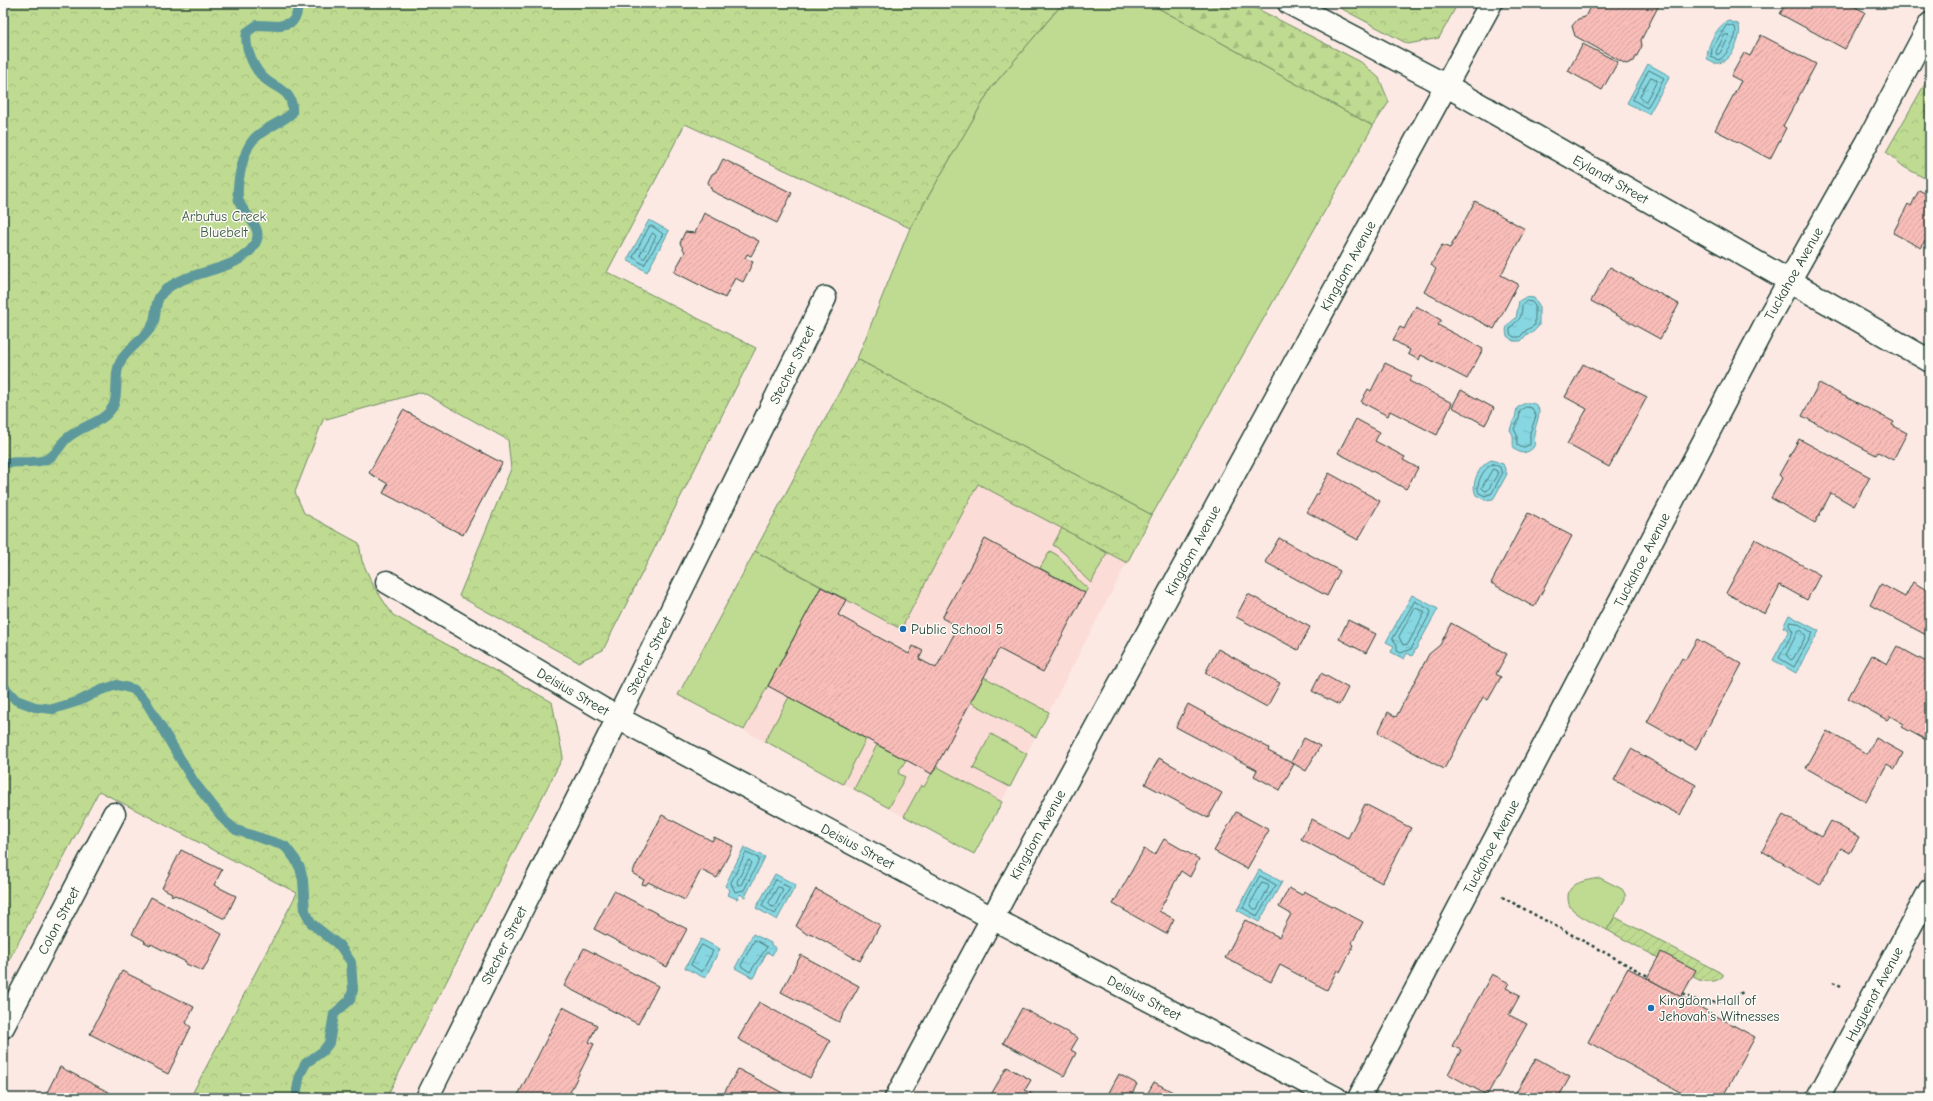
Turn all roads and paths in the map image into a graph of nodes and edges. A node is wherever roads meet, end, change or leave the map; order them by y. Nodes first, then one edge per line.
1 (1289, 3) edge
2 (1492, 3) edge
3 (1930, 24) edge
4 (1447, 86) junction
5 (1788, 281) junction
6 (825, 298) dead end
7 (1930, 361) edge
8 (387, 582) dead end
9 (618, 718) junction
10 (114, 814) dead end
11 (1930, 890) edge
12 (1502, 897) dead end
13 (992, 918) junction
14 (1648, 976) dead end
15 (1833, 982) dead end
16 (1841, 986) dead end
17 (1745, 991) dead end
18 (1683, 994) dead end
19 (3, 1027) edge
20 (427, 1098) edge
21 (896, 1098) edge
22 (1336, 1098) edge
23 (1359, 1098) edge
24 (1818, 1098) edge

1 - 4 street, Eylandt Street
2 - 4 street, Kingdom Avenue
3 - 5 street, Tuckahoe Avenue
4 - 5 street, Eylandt Street
4 - 13 street, Kingdom Avenue
5 - 7 street, Eylandt Street
5 - 23 street, Tuckahoe Avenue
6 - 9 street, Stecher Street
8 - 9 street, Deisius Street
9 - 13 street, Deisius Street
9 - 20 street, Stecher Street
10 - 19 street, Colon Street
11 - 24 street, Huguenot Avenue
12 - 14 path
13 - 21 street, Kingdom Avenue
13 - 22 street, Deisius Street
15 - 16 path
17 - 18 path

